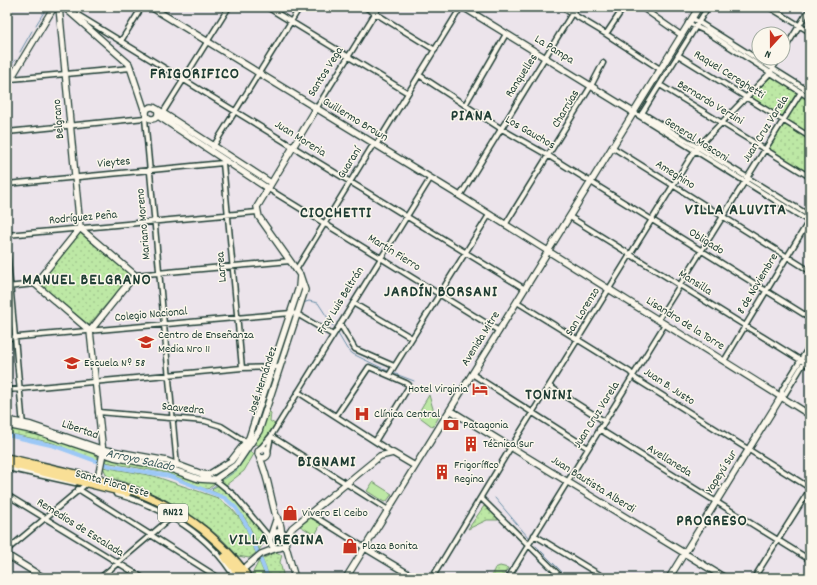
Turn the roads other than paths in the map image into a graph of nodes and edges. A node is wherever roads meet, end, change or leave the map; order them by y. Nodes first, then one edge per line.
1 (54, 7) edge
2 (59, 7) edge
3 (142, 7) edge
4 (151, 7) edge
5 (229, 7) edge
6 (267, 7) edge
7 (300, 7) edge
8 (365, 7) edge
9 (379, 7) edge
10 (462, 7) edge
11 (561, 7) edge
12 (576, 7) edge
13 (624, 7) edge
14 (641, 7) edge
15 (654, 7) edge
16 (699, 7) edge
17 (708, 7) edge
18 (769, 7) edge
19 (65, 8) edge
20 (810, 8) edge
21 (376, 13) junction
22 (650, 13) junction
23 (572, 14) junction
24 (690, 21) junction
25 (291, 22) junction
26 (699, 23) junction
27 (800, 26) junction
28 (696, 27) junction
29 (810, 32) edge
30 (506, 34) junction
31 (606, 34) junction
32 (681, 35) junction
33 (791, 40) edge
34 (121, 41) junction
35 (207, 41) junction
36 (435, 50) junction
37 (678, 55) junction
38 (348, 57) junction
39 (546, 58) junction
40 (603, 63) dead end
41 (774, 66) edge
42 (131, 68) junction
43 (660, 69) junction
44 (771, 71) junction
45 (258, 74) junction
46 (66, 75) junction
47 (419, 75) junction
48 (11, 79) junction
49 (183, 79) junction
50 (660, 85) junction
51 (7, 86) edge
52 (591, 86) junction
53 (801, 92) junction
54 (810, 92) edge
55 (408, 93) junction
56 (747, 97) junction
57 (142, 98) junction
58 (810, 98) edge
59 (465, 105) junction
60 (156, 109) junction
61 (316, 109) junction
62 (235, 111) junction
63 (633, 112) junction
64 (160, 115) junction
65 (641, 115) junction
66 (145, 116) junction
67 (783, 120) junction
68 (722, 122) junction
69 (71, 126) junction
70 (500, 128) junction
71 (7, 132) edge
72 (810, 137) edge
73 (375, 145) junction
74 (292, 147) junction
75 (612, 147) junction
76 (212, 149) junction
77 (696, 149) junction
78 (765, 149) junction
79 (549, 156) junction
80 (225, 160) junction
81 (150, 170) junction
82 (75, 177) junction
83 (748, 177) junction
84 (810, 177) edge
85 (430, 179) junction
86 (270, 182) junction
87 (350, 182) junction
88 (591, 182) junction
89 (745, 182) junction
90 (7, 184) edge
91 (673, 185) junction
92 (267, 188) junction
93 (460, 196) junction
94 (257, 212) junction
95 (227, 214) junction
96 (489, 215) junction
97 (406, 216) junction
98 (724, 216) junction
99 (570, 217) junction
100 (653, 220) junction
101 (810, 220) edge
102 (155, 221) junction
103 (324, 223) junction
104 (505, 225) junction
105 (80, 228) junction
106 (7, 235) edge
107 (7, 249) edge
108 (701, 251) junction
109 (465, 253) junction
110 (548, 253) junction
111 (630, 254) junction
112 (786, 256) junction
113 (381, 258) junction
114 (290, 261) junction
115 (232, 265) junction
116 (296, 270) junction
117 (810, 271) edge
118 (159, 272) junction
119 (135, 275) junction
120 (35, 284) junction
121 (680, 285) junction
122 (9, 287) edge
123 (609, 289) junction
124 (525, 290) junction
125 (766, 290) junction
126 (439, 294) junction
127 (517, 302) junction
128 (353, 303) junction
129 (294, 313) junction
130 (237, 317) junction
131 (810, 318) edge
132 (658, 320) junction
133 (164, 324) junction
134 (340, 324) junction
135 (665, 324) junction
136 (745, 325) junction
137 (90, 331) junction
138 (499, 331) junction
139 (284, 335) junction
140 (333, 335) junction
141 (290, 337) junction
142 (7, 338) edge
143 (16, 338) junction
144 (412, 338) junction
145 (578, 340) junction
146 (810, 345) edge
147 (810, 353) edge
148 (724, 361) junction
149 (802, 361) junction
150 (810, 366) edge
151 (277, 367) junction
152 (242, 368) junction
153 (394, 368) junction
154 (390, 374) junction
155 (472, 374) junction
156 (169, 375) junction
157 (633, 376) junction
158 (95, 381) junction
159 (549, 386) junction
160 (21, 388) junction
161 (7, 390) edge
162 (298, 392) junction
163 (781, 397) junction
164 (450, 410) junction
165 (98, 412) junction
166 (533, 413) junction
167 (810, 415) edge
168 (336, 416) junction
169 (174, 418) junction
170 (7, 420) edge
171 (604, 421) junction
172 (7, 425) edge
173 (24, 426) junction
174 (599, 429) junction
175 (271, 436) junction
176 (376, 440) junction
177 (248, 444) junction
178 (383, 445) junction
179 (511, 447) junction
180 (588, 448) junction
181 (749, 449) junction
182 (102, 451) junction
183 (259, 452) junction
184 (393, 452) junction
185 (268, 453) junction
186 (380, 456) junction
187 (7, 458) edge
188 (7, 463) edge
189 (415, 466) junction
190 (7, 468) edge
191 (177, 468) junction
192 (267, 474) junction
193 (208, 475) junction
194 (89, 482) junction
195 (217, 482) junction
196 (345, 482) junction
197 (568, 482) junction
198 (810, 488) edge
199 (78, 489) junction
200 (7, 495) edge
201 (481, 498) junction
202 (716, 501) junction
203 (388, 510) junction
204 (309, 513) junction
205 (277, 516) junction
206 (172, 517) junction
207 (45, 518) junction
208 (292, 528) junction
209 (281, 533) junction
210 (150, 535) junction
211 (534, 535) junction
212 (270, 539) junction
213 (778, 540) junction
214 (285, 541) junction
215 (528, 544) junction
216 (278, 548) junction
217 (365, 548) junction
218 (7, 550) edge
219 (684, 553) junction
220 (7, 555) edge
221 (259, 556) junction
222 (810, 560) edge
223 (118, 563) junction
224 (238, 576) edge
225 (44, 578) edge
226 (100, 578) edge
227 (143, 578) edge
228 (219, 578) edge
229 (248, 578) edge
230 (291, 578) edge
231 (295, 578) edge
232 (346, 578) edge
233 (415, 578) edge
234 (432, 578) edge
235 (508, 578) edge
236 (561, 578) edge
237 (605, 578) edge
238 (668, 578) edge
239 (724, 578) edge
240 (754, 578) edge

1 - 48 street
2 - 46 street, Belgrano
3 - 34 street
4 - 35 street, Guillermo Brown
5 - 35 street
6 - 25 street
7 - 25 street
8 - 21 street
9 - 21 street, Santos Vega
10 - 30 street, La Pampa
10 - 36 street, Guaraní
11 - 23 street
12 - 23 street, Ranquelles
13 - 31 street
14 - 22 street
15 - 22 street
16 - 24 street, Avenida Mitre
17 - 26 street
18 - 27 street
19 - 34 street, Juan Moreria
19 - 42 street, Mariano Moreno
20 - 27 street
21 - 36 street
21 - 38 street, Santos Vega
22 - 32 street
23 - 31 street
23 - 39 street, Ranquelles
24 - 26 street
24 - 28 street
24 - 32 street, Avenida Mitre
25 - 38 street
25 - 45 street
26 - 28 street
26 - 44 street
27 - 29 street
27 - 33 street
28 - 37 street
28 - 44 street
30 - 39 street, La Pampa
30 - 59 street
31 - 43 street
32 - 43 street, Avenida Mitre
34 - 49 street, Juan Moreria
35 - 45 street, Guillermo Brown
35 - 49 street
36 - 47 street, Guaraní
37 - 50 street
37 - 56 street, Raquel Cereghetti
38 - 55 street
38 - 61 street, Santos Vega
39 - 52 street, La Pampa
39 - 70 street, Ranquelles
40 - 52 street, Charrúas
41 - 44 street, San Lorenzo
42 - 46 street
42 - 57 street, Mariano Moreno
43 - 63 street, Avenida Mitre
44 - 53 street
44 - 54 street
44 - 56 street, San Lorenzo
45 - 61 street, Guillermo Brown
45 - 62 street
46 - 48 street
46 - 69 street, Belgrano
47 - 55 street, Guaraní
47 - 59 street, Los Gauchos
48 - 51 street
49 - 62 street, Juan Moreria
49 - 64 street
50 - 65 street
50 - 68 street, Bernardo Verzini
52 - 63 street, La Pampa
52 - 79 street, Charrúas
53 - 58 street
53 - 67 street, Juan Cruz Varela
55 - 73 street, Guaraní
56 - 67 street, Raquel Cereghetti
56 - 68 street, San Lorenzo
57 - 60 street, Martín Fierro
57 - 66 street, Mariano Moreno
59 - 70 street, Los Gauchos
60 - 64 street, Martín Fierro
60 - 66 street
61 - 73 street, Guillermo Brown
61 - 74 street, Santos Vega
62 - 74 street, Juan Moreria
62 - 76 street
63 - 65 street, General Mosconi
63 - 75 street, Avenida Mitre
64 - 66 street
64 - 76 street, Martín Fierro
65 - 77 street, General Mosconi
66 - 69 street
66 - 81 street, Mariano Moreno
67 - 72 street, Raquel Cereghetti
67 - 78 street, Juan Cruz Varela
68 - 77 street, San Lorenzo
68 - 78 street, Bernardo Verzini
69 - 71 street
69 - 82 street, Belgrano
70 - 79 street, Los Gauchos
70 - 93 street, Ranquelles
73 - 85 street, Guillermo Brown
73 - 87 street, Guaraní
74 - 86 street, Santos Vega
74 - 87 street, Juan Moreria
75 - 88 street, Avenida Mitre
75 - 91 street, Ameghino
76 - 80 street, Martín Fierro
77 - 83 street, General Mosconi
77 - 89 street, General Mosconi
77 - 91 street, San Lorenzo
78 - 83 street, Juan Cruz Varela
78 - 84 street, Bernardo Verzini
79 - 88 street, Los Gauchos
79 - 104 street, Charrúas
80 - 81 street, Vieytes
80 - 86 street, Martín Fierro
80 - 92 street, Martín Fierro
80 - 95 street, Larrea
81 - 82 street, Vieytes
81 - 102 street, Mariano Moreno
82 - 90 street, Vieytes
82 - 105 street, Belgrano
83 - 89 street, Juan Cruz Varela
83 - 101 street, General Mosconi
85 - 93 street, Guillermo Brown
85 - 97 street, Fray Luis Beltrán
86 - 92 street, Santos Vega
87 - 97 street, Juan Moreria
87 - 103 street, Guaraní
88 - 99 street, Avenida Mitre
88 - 100 street, Obligado
89 - 98 street, Juan Cruz Varela
89 - 101 street, General Mosconi
91 - 98 street, Ameghino
91 - 100 street, San Lorenzo
92 - 94 street, Santos Vega
92 - 103 street, Martín Fierro
93 - 96 street, Guillermo Brown
94 - 95 street, Rodríguez Peña
94 - 114 street, José Hernández
95 - 102 street, Rodríguez Peña
95 - 115 street, Larrea
96 - 104 street, Guillermo Brown
96 - 109 street
97 - 109 street, Juan Moreria
97 - 113 street, Fray Luis Beltrán
98 - 108 street, Juan Cruz Varela
98 - 112 street, Ameghino
99 - 110 street, Avenida Mitre
99 - 111 street, Mansilla
100 - 108 street, Obligado
100 - 111 street, San Lorenzo
101 - 112 street, 8 de Noviembre
102 - 105 street, Rodríguez Peña
102 - 118 street, Mariano Moreno
103 - 113 street, Martín Fierro
103 - 116 street, Guaraní
104 - 110 street, Guillermo Brown
105 - 106 street, Rodríguez Peña
105 - 119 street
105 - 120 street
107 - 122 street
108 - 121 street, Juan Cruz Varela
108 - 125 street, Obligado
109 - 124 street, Juan Moreria
109 - 126 street
110 - 123 street, Lisandro de la Torre
110 - 124 street, Avenida Mitre
111 - 121 street, Mansilla
111 - 123 street, San Lorenzo
112 - 117 street, Ameghino
112 - 125 street, 8 de Noviembre
113 - 126 street, Martín Fierro
113 - 128 street, Fray Luis Beltrán
114 - 115 street
114 - 116 street, José Hernández
115 - 118 street
115 - 130 street, Larrea
116 - 129 street, José Hernández
118 - 119 street
118 - 133 street, Mariano Moreno
119 - 137 street
120 - 122 street
120 - 137 street
121 - 132 street, Juan Cruz Varela
121 - 136 street, Mansilla
122 - 143 street
123 - 132 street, Lisandro de la Torre
123 - 145 street, San Lorenzo
124 - 127 street, Avenida Mitre
125 - 131 street, Obligado
125 - 136 street, 8 de Noviembre
126 - 138 street, Martín Fierro
126 - 144 street
127 - 138 street, Avenida Mitre
127 - 145 street, Juan B. Justo
128 - 134 street, Fray Luis Beltrán
128 - 144 street
129 - 130 street, Colegio Nacional
129 - 139 street, José Hernández
129 - 140 street
129 - 141 street, José Hernández
130 - 133 street, Colegio Nacional
130 - 152 street, Larrea
132 - 135 street, Lisandro de la Torre
133 - 137 street, Colegio Nacional
133 - 156 street, Mariano Moreno
134 - 140 street, Fray Luis Beltrán
134 - 153 street
135 - 148 street, Lisandro de la Torre
135 - 157 street, Juan Cruz Varela
136 - 148 street, 8 de Noviembre
136 - 149 street, Mansilla
137 - 143 street, Colegio Nacional
137 - 158 street
138 - 155 street, Avenida Mitre
139 - 141 street
139 - 151 street, José Hernández
140 - 162 street, Fray Luis Beltrán
141 - 151 street, José Hernández
142 - 143 street, Colegio Nacional
143 - 160 street
144 - 153 street
145 - 157 street, Juan B. Justo
145 - 159 street, San Lorenzo
146 - 149 street, Yapeyú Sur
147 - 149 street, Yapeyú Sur
148 - 163 street, Lisandro de la Torre
149 - 150 street, Mansilla
149 - 163 street, Yapeyú Sur
151 - 152 street
151 - 177 street, José Hernández
152 - 156 street
153 - 154 street
154 - 168 street
154 - 176 street
155 - 164 street, Avenida Mitre
155 - 166 street
156 - 158 street
156 - 169 street, Mariano Moreno
157 - 171 street, Juan Cruz Varela
157 - 181 street, Juan B. Justo
158 - 160 street
158 - 165 street
159 - 166 street, San Lorenzo
159 - 171 street
160 - 161 street
160 - 173 street
162 - 168 street
162 - 175 street, Fray Luis Beltrán
163 - 167 street, Lisandro de la Torre
163 - 181 street, Yapeyú Sur
164 - 179 street, Juan Bautista Alberdi
164 - 189 street, Avenida Mitre
165 - 169 street, Saavedra
165 - 182 street
166 - 179 street, San Lorenzo
166 - 180 street
168 - 176 street
169 - 177 street, Saavedra
169 - 191 street, Mariano Moreno
170 - 173 street, Libertad
171 - 174 street, Juan Cruz Varela
172 - 173 street, Libertad
173 - 182 street, Libertad
174 - 180 street, Juan Cruz Varela
174 - 202 street, Avellaneda
175 - 183 street, Fray Luis Beltrán
175 - 185 street, Fray Luis Beltrán
175 - 196 street
176 - 178 street
177 - 183 street, Saavedra
177 - 193 street, José Hernández
177 - 195 street, José Hernández
178 - 184 street
178 - 186 street
179 - 197 street, Juan Bautista Alberdi
179 - 201 street, San Lorenzo
180 - 197 street, Juan Cruz Varela
181 - 198 street, Juan B. Justo
181 - 202 street, Yapeyú Sur
182 - 191 street, Libertad
182 - 194 street
183 - 185 street
183 - 185 street
183 - 192 street, Fray Luis Beltrán
184 - 186 street
184 - 189 street
185 - 192 street, Fray Luis Beltrán
186 - 196 street
187 - 194 highway, RN22
188 - 194 highway, RN22
189 - 203 street, Avenida Mitre
190 - 194 street, Santa Flora Este
191 - 193 street, Libertad
191 - 195 street, Libertad
192 - 205 street, Fray Luis Beltrán
193 - 195 street, Libertad
194 - 199 street
194 - 206 street, Santa Flora Este
194 - 224 highway, RN22
195 - 212 street, Libertad
196 - 203 street
196 - 204 street
197 - 211 street, Juan Cruz Varela
197 - 219 street, Juan Bautista Alberdi
198 - 213 street
199 - 207 street
199 - 210 street
200 - 207 street, Remedios de Escalada
201 - 215 street
201 - 234 street, San Lorenzo
202 - 213 street, Avellaneda
202 - 219 street, Yapeyú Sur
203 - 217 street, Avenida Mitre
204 - 208 street
204 - 217 street
205 - 209 street, Fray Luis Beltrán
205 - 212 street
206 - 210 street
206 - 224 street, Santa Flora Este
207 - 218 street
207 - 223 street, Remedios de Escalada
208 - 209 street
208 - 214 street
209 - 212 street
209 - 214 street
210 - 223 street
210 - 228 street
211 - 215 street, Juan Cruz Varela
211 - 237 street
212 - 216 street
212 - 221 street
213 - 222 street, Avellaneda
213 - 240 street
214 - 216 street
214 - 231 street
215 - 235 street, Juan Cruz Varela
215 - 236 street
216 - 221 street
216 - 230 street
217 - 232 street, Avenida Mitre
217 - 233 street
219 - 238 street, Yapeyú Sur
219 - 239 street, Juan Bautista Alberdi
220 - 225 street
221 - 224 street
223 - 226 street
223 - 227 street, Remedios de Escalada
224 - 229 highway, RN22

